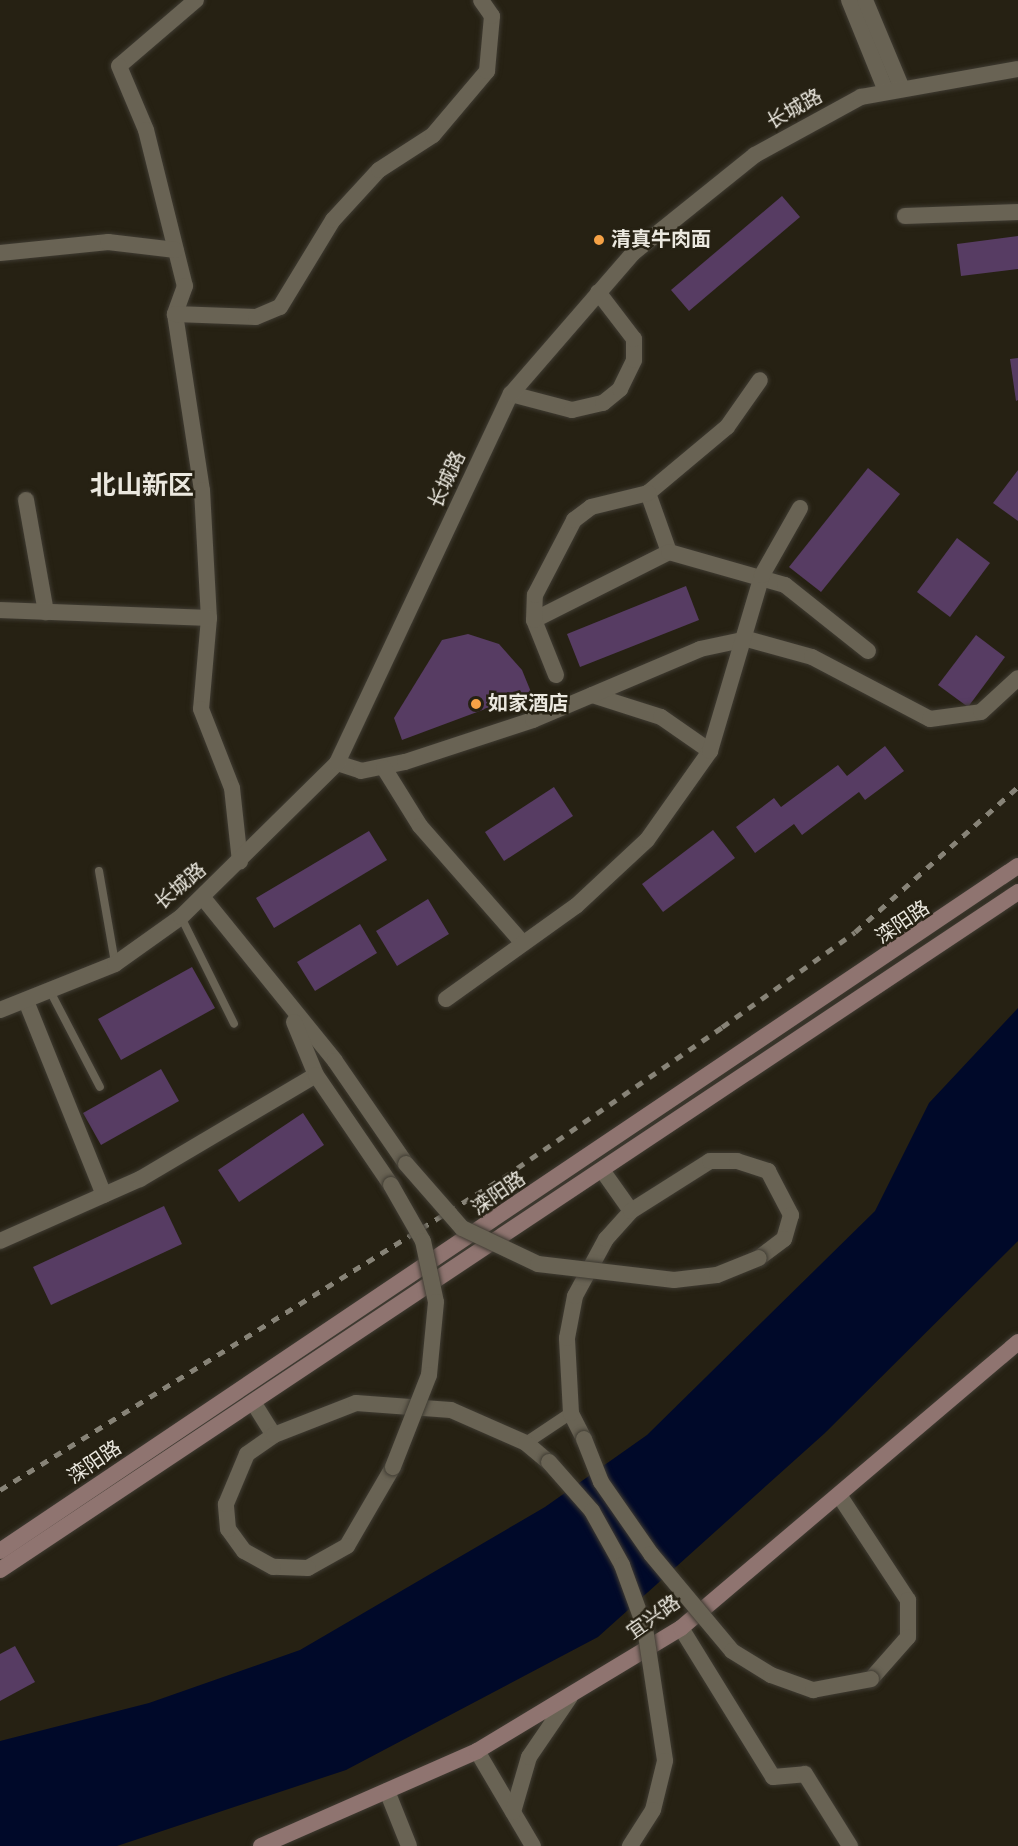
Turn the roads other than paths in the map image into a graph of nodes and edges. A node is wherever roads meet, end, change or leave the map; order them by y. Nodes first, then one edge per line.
1 (196, 0) edge
2 (481, 0) edge
3 (849, 0) edge
4 (866, 0) edge
5 (1018, 69) edge
6 (894, 88) junction
7 (1018, 212) edge
8 (904, 216) dead end
9 (176, 249) junction
10 (0, 253) edge
11 (598, 292) junction
12 (175, 314) junction
13 (760, 380) dead end
14 (512, 394) junction
15 (648, 493) junction
16 (26, 500) dead end
17 (800, 507) dead end
18 (669, 552) junction
19 (762, 575) junction
20 (0, 610) edge
21 (46, 612) junction
22 (209, 618) junction
23 (534, 620) junction
24 (747, 639) junction
25 (868, 651) dead end
26 (556, 675) dead end
27 (1018, 678) edge
28 (592, 695) junction
29 (710, 751) junction
30 (338, 763) junction
31 (384, 768) junction
32 (240, 862) junction
33 (1018, 866) edge
34 (99, 871) dead end
35 (1018, 892) edge
36 (204, 899) junction
37 (181, 917) junction
38 (521, 941) junction
39 (115, 964) junction
40 (51, 991) junction
41 (446, 999) dead end
42 (26, 1001) junction
43 (0, 1010) edge
44 (288, 1010) junction
45 (234, 1024) dead end
46 (316, 1075) junction
47 (100, 1087) dead end
48 (602, 1170) junction
49 (104, 1195) junction
50 (631, 1210) junction
51 (0, 1241) edge
52 (1018, 1342) edge
53 (253, 1402) junction
54 (571, 1413) junction
55 (274, 1435) junction
56 (526, 1443) junction
57 (839, 1495) junction
58 (0, 1551) edge
59 (0, 1570) edge
60 (681, 1628) junction
61 (570, 1697) junction
62 (477, 1751) junction
63 (387, 1791) junction
64 (513, 1812) junction
65 (261, 1846) edge
66 (409, 1846) edge
67 (533, 1846) edge
68 (630, 1846) edge
69 (850, 1846) edge

1 - 9 street
2 - 12 street
3 - 6 street
4 - 6 street
5 - 6 street, 长城路
6 - 11 street, 长城路
7 - 8 street
9 - 10 street
9 - 12 street
11 - 14 street, 长城路
11 - 14 street
12 - 22 street
13 - 15 street
14 - 30 street, 长城路
15 - 18 street
15 - 23 street
16 - 21 street
17 - 19 street
18 - 19 street
18 - 23 street
19 - 24 street
19 - 25 street
20 - 21 street
21 - 22 street
22 - 32 street
23 - 26 street
24 - 27 street
24 - 28 street
24 - 29 street
28 - 29 street
28 - 31 street
29 - 38 street
30 - 31 street
30 - 32 street, 长城路
31 - 38 street
32 - 36 street, 长城路
33 - 58 main road, 滦阳路
34 - 39 lane
35 - 48 main road, 滦阳路
36 - 37 street, 长城路
36 - 44 street
37 - 39 street, 长城路
37 - 45 lane
38 - 41 street
39 - 40 street, 长城路
40 - 42 street, 长城路
40 - 47 lane
42 - 43 street, 长城路
42 - 49 street
44 - 46 street
44 - 50 street, bridge
46 - 49 street
46 - 55 street, bridge
48 - 50 street
48 - 53 main road, 滦阳路
49 - 51 street
50 - 54 street
52 - 57 main road, 宜兴路
53 - 55 street
53 - 59 main road, 滦阳路
54 - 56 street
54 - 57 street, bridge
55 - 56 street
56 - 68 street, bridge
57 - 60 main road, 宜兴路
60 - 61 main road, 宜兴路
60 - 69 street
61 - 62 main road, 宜兴路
61 - 64 street
62 - 63 main road, 宜兴路
62 - 64 street
63 - 65 main road, 宜兴路
63 - 66 street
64 - 67 street

